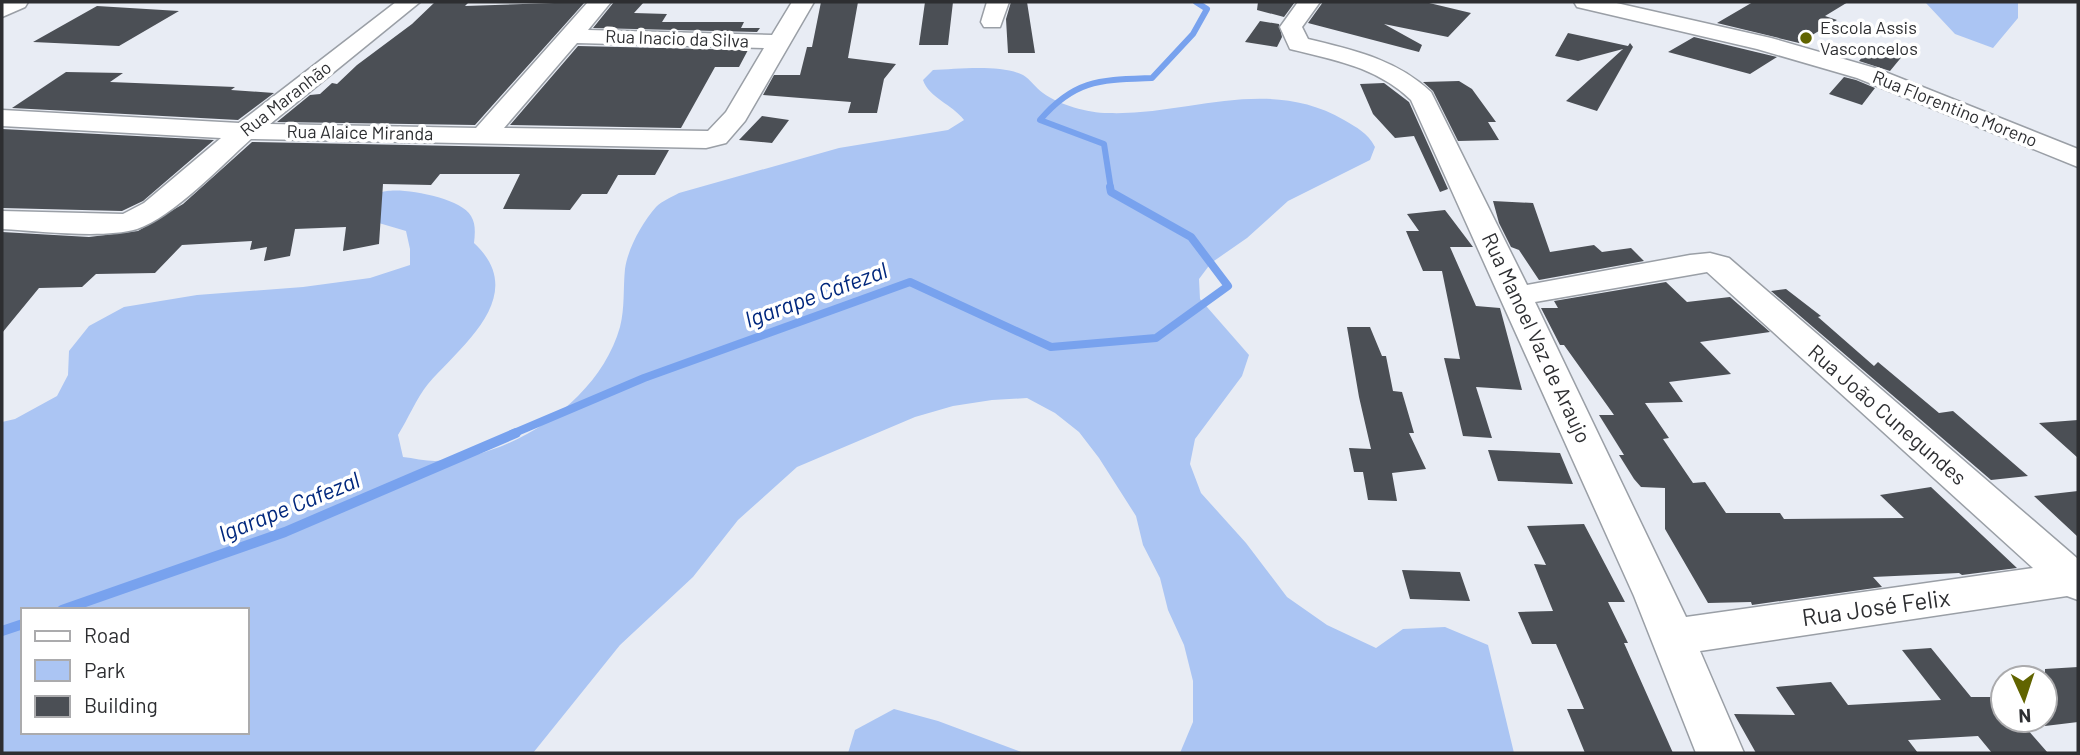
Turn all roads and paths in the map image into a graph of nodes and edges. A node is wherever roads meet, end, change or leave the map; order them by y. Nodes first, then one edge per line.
1 (17, 2) edge
2 (409, 2) edge
3 (600, 2) edge
4 (803, 2) edge
5 (1309, 2) edge
6 (1585, 2) edge
7 (2, 10) edge
8 (572, 36) junction
9 (781, 42) junction
10 (2, 118) edge
11 (245, 131) junction
12 (483, 135) junction
13 (2072, 153) edge
14 (2, 220) edge
15 (1517, 296) junction
16 (2077, 580) edge
17 (1674, 637) junction
18 (1720, 753) edge

1 - 7 street
2 - 11 street, Rua Maranhão
3 - 8 street
4 - 9 street
5 - 15 street, Rua Manoel Vaz de Araujo
6 - 13 street, Rua Florentino Moreno
8 - 9 street, Rua Inacio da Silva
8 - 12 street
9 - 12 street, Rua Alaice Miranda
10 - 11 street, Rua Alaice Miranda
11 - 12 street, Rua Alaice Miranda
11 - 14 street, Rua Maranhão
15 - 16 street, Rua João Cunegundes
15 - 17 street, Rua Manoel Vaz de Araujo
16 - 17 street, Rua José Felix
17 - 18 street, Rua Manoel Vaz de Araujo

